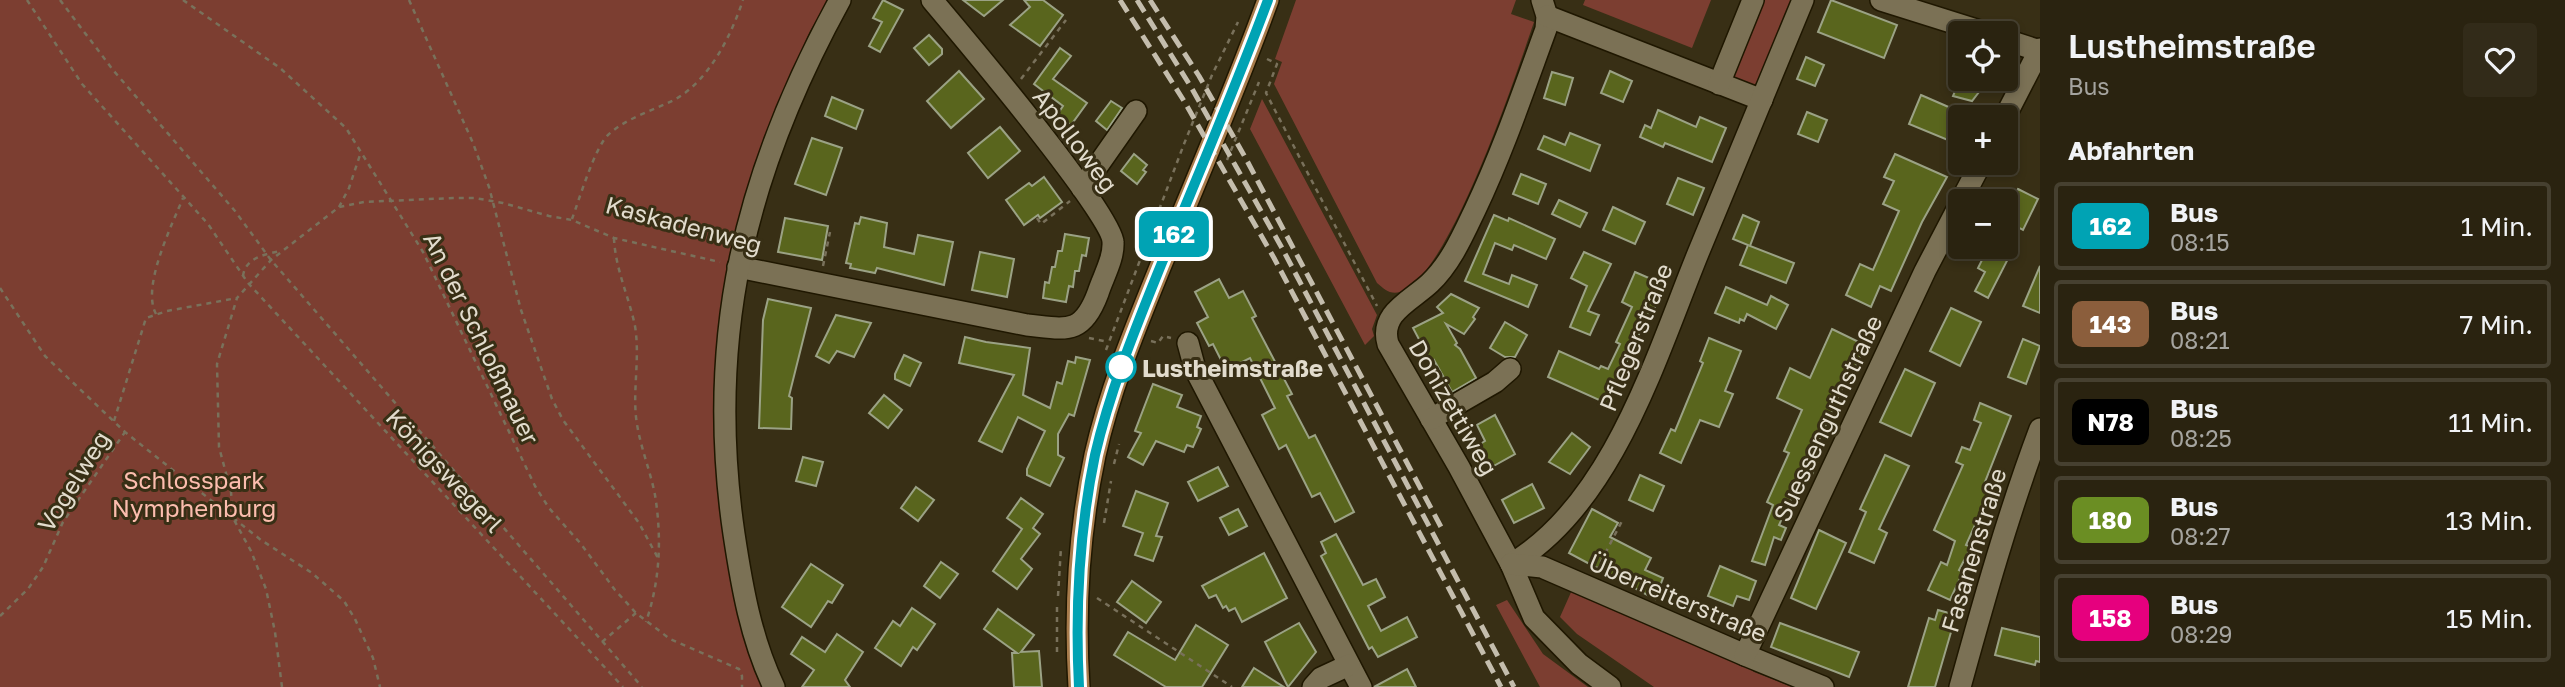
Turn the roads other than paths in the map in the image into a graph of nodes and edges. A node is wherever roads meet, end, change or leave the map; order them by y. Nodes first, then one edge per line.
1 (840, 0) edge
2 (932, 0) edge
3 (1268, 0) edge
4 (1753, 0) edge
5 (1802, 0) edge
6 (1881, 0) edge
7 (1544, 8) edge
8 (1948, 21) edge
9 (2018, 44) edge
10 (2040, 50) edge
11 (1719, 84) junction
12 (1762, 100) junction
13 (2011, 105) edge
14 (1136, 111) dead end
15 (1082, 189) junction
16 (1948, 228) edge
17 (738, 267) junction
18 (1076, 327) joint
19 (1188, 343) dead end
20 (1510, 369) dead end
21 (1431, 419) junction
22 (2040, 429) edge
23 (1511, 564) junction
24 (1745, 656) junction
25 (1349, 665) junction
26 (774, 687) edge
27 (1079, 687) edge
28 (1313, 687) edge
29 (1361, 687) edge
30 (1610, 687) edge
31 (1824, 687) edge
32 (1960, 687) edge

1 - 17 street
2 - 15 street, Apolloweg
3 - 27 main road
4 - 11 street
5 - 12 street, Pflegerstraße
6 - 8 street
7 - 11 street
7 - 21 street, Donizettiweg
9 - 10 street
10 - 13 street
11 - 12 street
12 - 23 street, Pflegerstraße
14 - 15 street
15 - 18 street, Apolloweg
16 - 24 street, Suessenguthstraße
17 - 18 street, Kaskadenweg
17 - 26 street
19 - 25 street
20 - 21 street
21 - 23 street, Donizettiweg
22 - 32 street, Fasanenstraße
23 - 24 street, Überreiterstraße
23 - 30 street, Donizettiweg
24 - 31 street, Überreiterstraße
25 - 28 street
25 - 29 street

